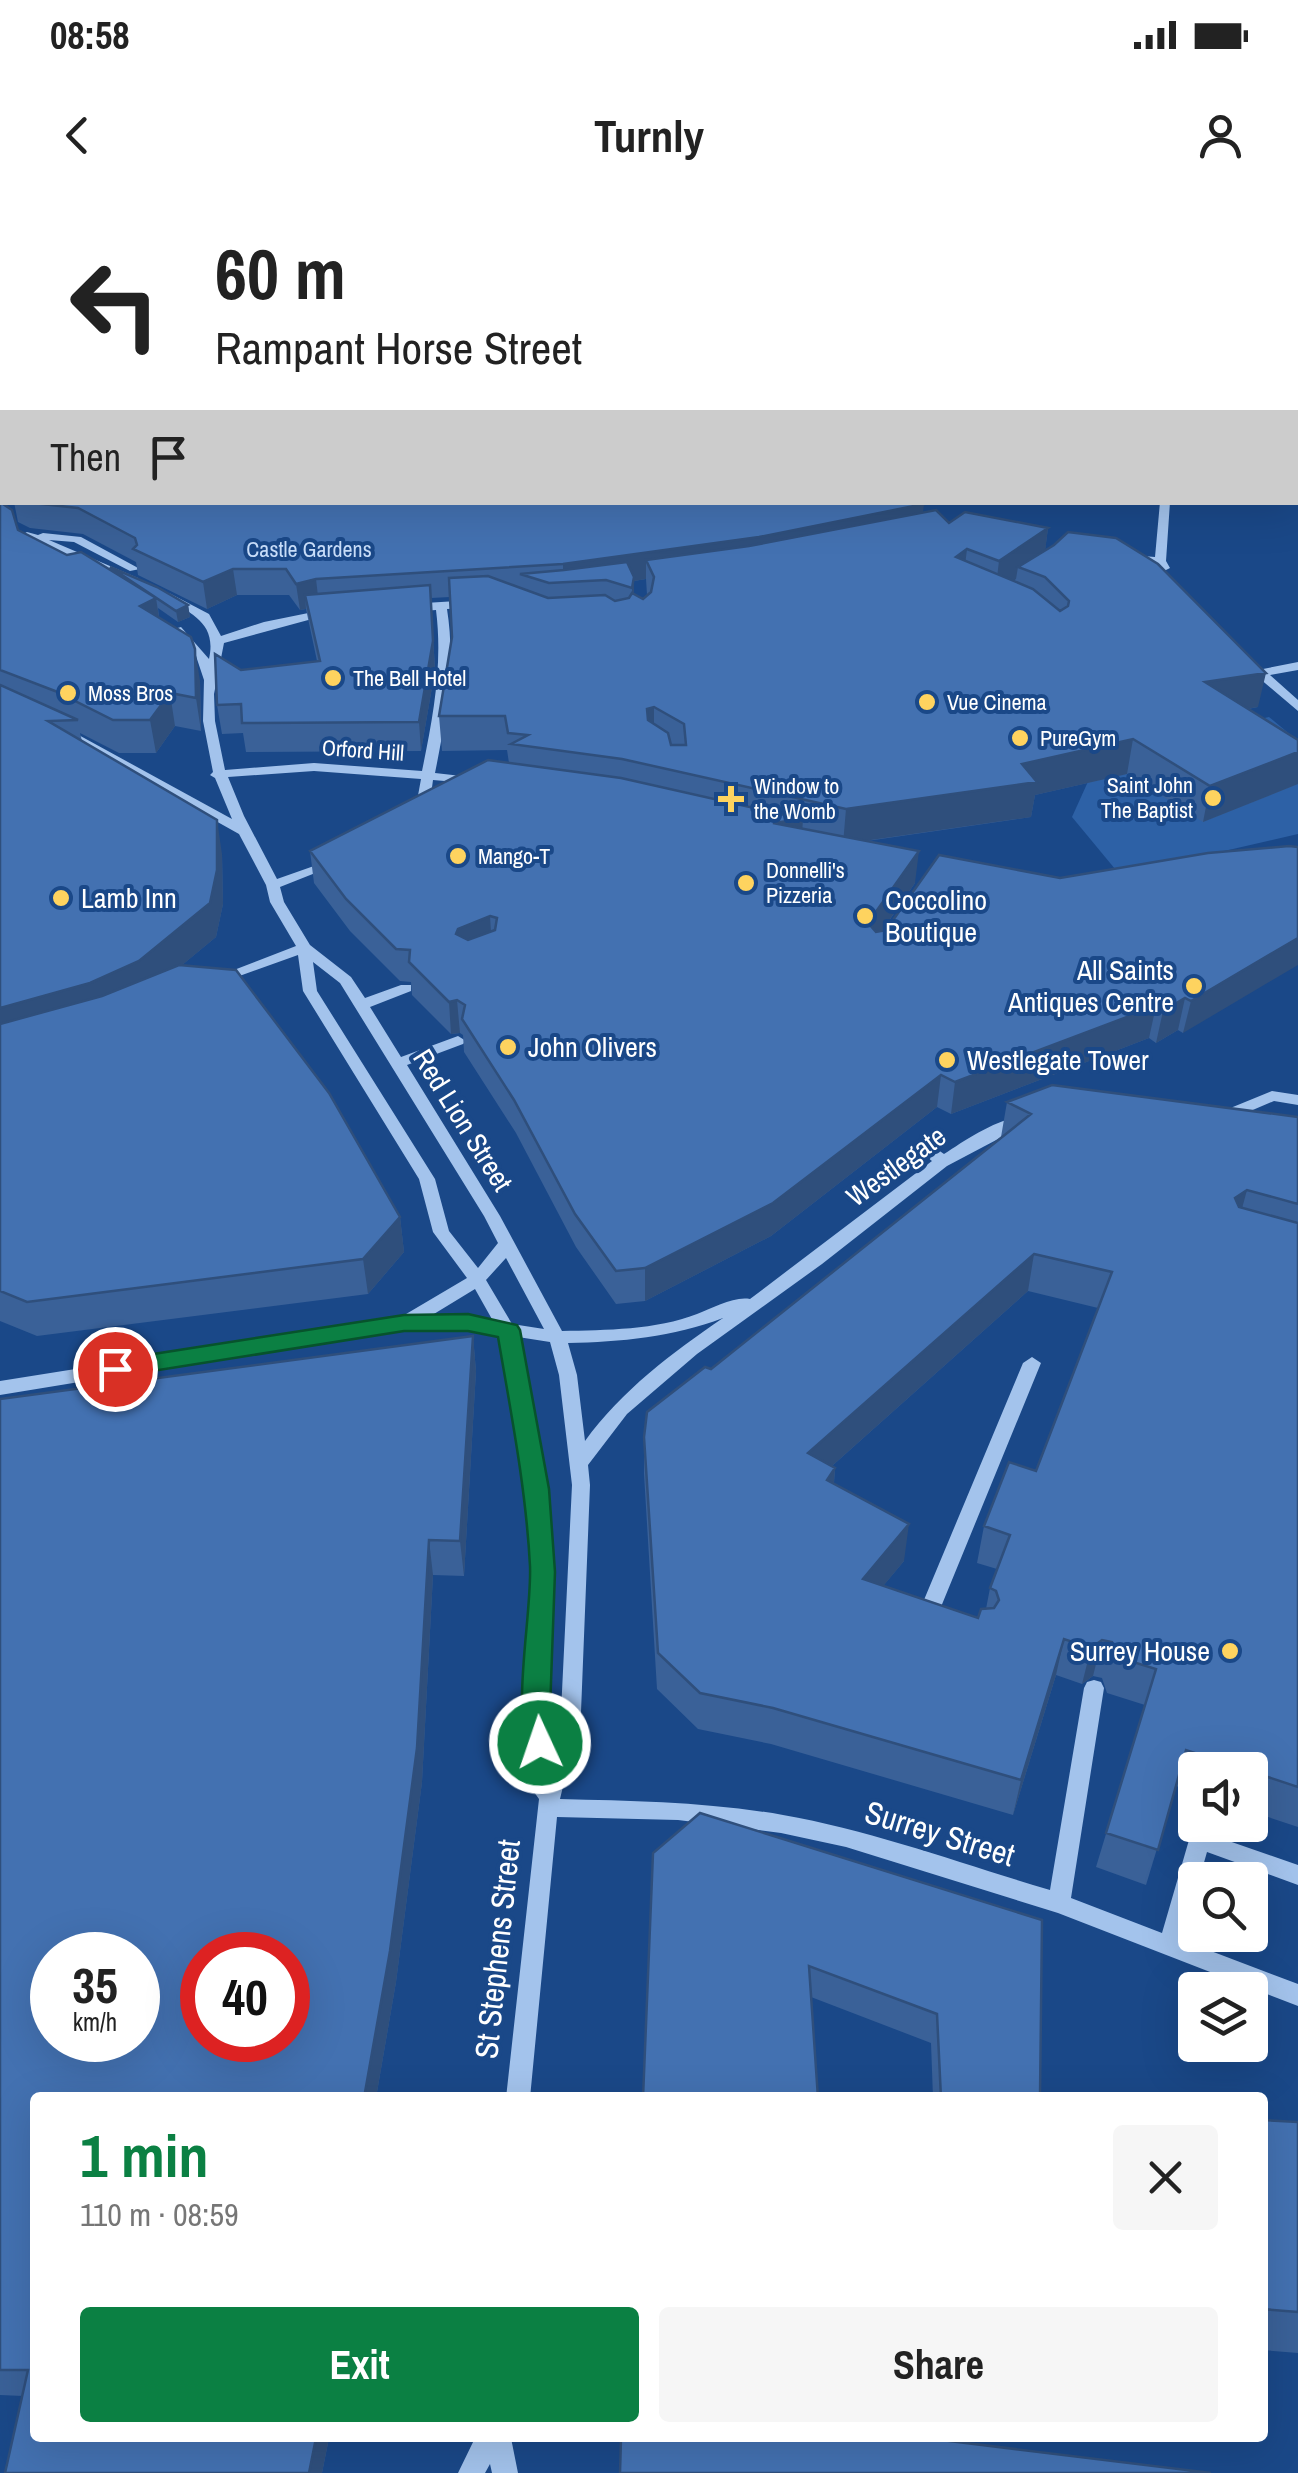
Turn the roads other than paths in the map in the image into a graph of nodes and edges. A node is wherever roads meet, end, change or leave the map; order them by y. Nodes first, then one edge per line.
1 (1165, 505) edge
2 (22, 531) junction
3 (31, 554) edge
4 (1116, 554) edge
5 (1160, 561) junction
6 (1170, 582) edge
7 (144, 583) edge
8 (104, 584) edge
9 (160, 592) edge
10 (484, 603) edge
11 (441, 606) junction
12 (399, 608) edge
13 (336, 612) edge
14 (165, 621) edge
15 (218, 641) junction
16 (1233, 650) edge
17 (1298, 666) edge
18 (1261, 673) junction
19 (209, 678) junction
20 (1298, 707) edge
21 (56, 730) edge
22 (217, 775) junction
23 (427, 776) junction
24 (489, 783) edge
25 (402, 820) edge
26 (244, 832) junction
27 (352, 853) edge
28 (273, 885) junction
29 (304, 948) junction
30 (192, 988) edge
31 (406, 988) edge
32 (360, 1005) junction
33 (458, 1042) dead end
34 (396, 1064) junction
35 (1298, 1100) edge
36 (1050, 1112) edge
37 (1214, 1112) edge
38 (1234, 1113) junction
39 (1266, 1120) edge
40 (925, 1150) dead end
41 (942, 1160) junction
42 (506, 1244) junction
43 (476, 1277) junction
44 (781, 1286) junction
45 (404, 1323) junction
46 (508, 1330) junction
47 (557, 1337) junction
48 (1032, 1363) dead end
49 (0, 1388) edge
50 (578, 1464) junction
51 (942, 1624) edge
52 (1094, 1688) edge
53 (547, 1808) junction
54 (1298, 1875) edge
55 (1059, 1904) junction
56 (1170, 1945) junction
57 (1298, 1994) edge
58 (519, 2092) edge
59 (486, 2442) edge
60 (499, 2442) edge
61 (471, 2473) edge
62 (505, 2473) edge

1 - 5 street
2 - 3 street
2 - 7 street
2 - 8 street
4 - 5 street
5 - 6 street
9 - 15 street
10 - 11 street
11 - 12 street
11 - 23 street
13 - 15 street
14 - 19 street
15 - 19 street, Red Lion Street
16 - 18 street
17 - 18 street
18 - 20 street
19 - 22 street, Red Lion Street
21 - 26 street
22 - 23 street, Orford Hill
22 - 26 street, Red Lion Street
23 - 24 street
23 - 25 street, Orford Hill
26 - 28 street, Red Lion Street
27 - 28 street
28 - 29 street, Red Lion Street
29 - 30 street
29 - 32 street, Red Lion Street
29 - 43 street, Red Lion Street
31 - 32 street
32 - 34 street, Red Lion Street
33 - 34 street
34 - 42 street, Red Lion Street
35 - 38 street
36 - 41 street, Westlegate
37 - 38 street
38 - 39 street
40 - 41 street
41 - 44 street, Westlegate
42 - 43 street
42 - 47 street, Red Lion Street
43 - 45 street
43 - 46 street, Red Lion Street
44 - 47 street, Westlegate
44 - 50 street, Westlegate
45 - 46 street, Westlegate
45 - 49 street
46 - 47 street, Westlegate
46 - 53 street, St Stephens Street
47 - 50 street, St Stephens Street
48 - 51 street
50 - 53 street, St Stephens Street
52 - 55 street
53 - 55 street, Surrey Street
53 - 58 street, St Stephens Street
54 - 56 street
55 - 56 street, Surrey Street
56 - 57 street, Surrey Street
59 - 61 street
60 - 62 street

